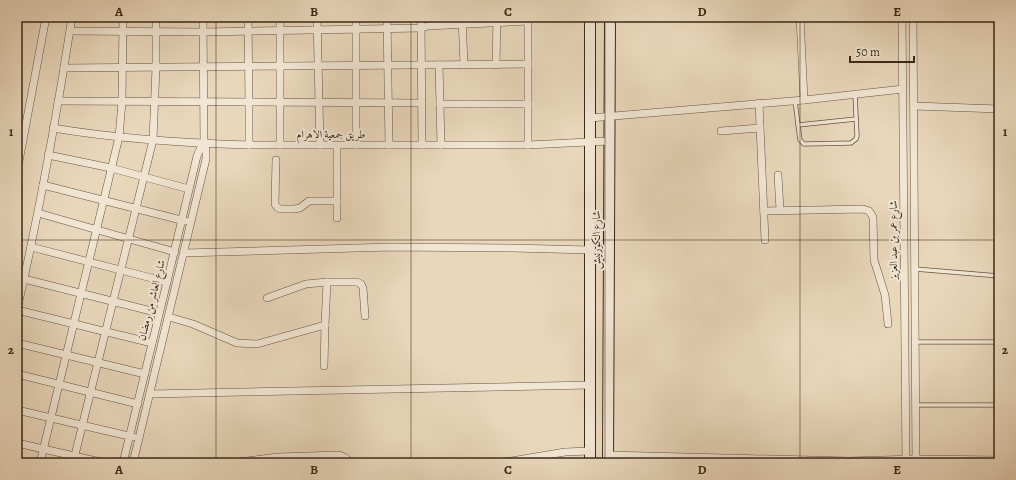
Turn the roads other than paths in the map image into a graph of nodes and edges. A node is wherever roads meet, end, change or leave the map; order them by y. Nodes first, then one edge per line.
1 (46, 17) edge
2 (72, 17) edge
3 (123, 17) edge
4 (156, 17) edge
5 (203, 17) edge
6 (248, 17) edge
7 (280, 17) edge
8 (317, 17) edge
9 (356, 17) edge
10 (387, 17) edge
11 (421, 17) edge
12 (590, 17) edge
13 (610, 17) edge
14 (800, 17) edge
15 (902, 17) edge
16 (913, 17) edge
17 (528, 19) edge
18 (496, 20) edge
19 (463, 21) edge
20 (421, 28) junction
21 (356, 29) junction
22 (387, 29) junction
23 (317, 30) junction
24 (70, 31) junction
25 (248, 31) junction
26 (280, 31) junction
27 (123, 32) junction
28 (156, 32) junction
29 (203, 32) junction
30 (528, 64) junction
31 (421, 65) junction
32 (439, 65) junction
33 (464, 65) junction
34 (496, 65) junction
35 (318, 66) junction
36 (357, 66) junction
37 (388, 66) junction
38 (156, 67) junction
39 (204, 67) junction
40 (249, 67) junction
41 (280, 67) junction
42 (64, 68) junction
43 (123, 68) junction
44 (903, 89) junction
45 (855, 94) junction
46 (804, 100) junction
47 (58, 101) junction
48 (795, 101) junction
49 (122, 102) junction
50 (155, 102) junction
51 (204, 102) junction
52 (319, 102) junction
53 (356, 102) junction
54 (249, 103) junction
55 (280, 103) junction
56 (388, 103) junction
57 (422, 103) junction
58 (759, 103) junction
59 (440, 104) junction
60 (528, 104) junction
61 (914, 106) junction
62 (999, 109) edge
63 (609, 116) junction
64 (590, 118) junction
65 (856, 119) junction
66 (798, 125) junction
67 (54, 128) junction
68 (760, 128) junction
69 (721, 131) dead end
70 (119, 137) junction
71 (153, 140) junction
72 (609, 141) junction
73 (590, 142) junction
74 (204, 144) junction
75 (249, 145) junction
76 (280, 145) junction
77 (320, 145) junction
78 (356, 145) junction
79 (389, 145) junction
80 (422, 145) junction
81 (528, 145) junction
82 (337, 146) junction
83 (441, 146) junction
84 (48, 155) junction
85 (276, 160) dead end
86 (111, 168) junction
87 (17, 172) edge
88 (778, 175) dead end
89 (144, 177) junction
90 (43, 185) junction
91 (189, 189) junction
92 (104, 200) junction
93 (337, 201) junction
94 (136, 208) junction
95 (780, 210) junction
96 (764, 211) junction
97 (38, 213) junction
98 (337, 218) dead end
99 (182, 220) junction
100 (191, 222) junction
101 (96, 230) junction
102 (128, 238) junction
103 (765, 240) dead end
104 (31, 247) junction
105 (590, 250) junction
106 (175, 252) junction
107 (184, 253) junction
108 (89, 262) junction
109 (121, 270) junction
110 (904, 270) junction
111 (915, 270) junction
112 (999, 276) edge
113 (24, 279) junction
114 (167, 282) junction
115 (327, 282) junction
116 (81, 294) junction
117 (267, 298) dead end
118 (113, 302) junction
119 (17, 310) edge
120 (159, 313) junction
121 (365, 316) dead end
122 (168, 317) junction
123 (74, 323) junction
124 (888, 324) dead end
125 (325, 325) junction
126 (106, 331) junction
127 (916, 342) junction
128 (999, 342) edge
129 (17, 343) edge
130 (152, 343) junction
131 (66, 355) junction
132 (98, 362) junction
133 (324, 366) dead end
134 (17, 374) edge
135 (145, 374) junction
136 (59, 385) junction
137 (590, 385) junction
138 (90, 393) junction
139 (150, 394) junction
140 (138, 404) junction
141 (999, 404) edge
142 (916, 405) junction
143 (17, 410) edge
144 (51, 418) junction
145 (82, 425) junction
146 (130, 436) junction
147 (139, 438) junction
148 (17, 443) edge
149 (44, 449) junction
150 (590, 450) junction
151 (608, 459) edge
152 (74, 460) edge
153 (278, 460) edge
154 (999, 460) edge
155 (787, 461) edge
156 (916, 461) edge
157 (849, 462) edge
158 (906, 462) edge
159 (989, 462) edge
160 (40, 463) edge
161 (105, 463) edge
162 (123, 463) edge
163 (133, 463) edge
164 (232, 463) edge
165 (350, 463) edge
166 (499, 463) edge
167 (590, 463) edge

1 - 87 street
2 - 24 street
3 - 27 street
4 - 28 street
5 - 29 street, شارع العاشر من رمضان
6 - 25 street
7 - 26 street
8 - 23 street
9 - 21 street
10 - 22 street
11 - 20 street
12 - 64 main road, شارع الكورنيش
13 - 63 main road, شارع الكورنيش
14 - 46 street
15 - 44 street, شارع عمر بن عبد العزيز
16 - 61 street, شارع عمر بن عبد العزيز
17 - 18 street
17 - 30 street
18 - 19 street
18 - 34 street
19 - 20 street
19 - 33 street
20 - 22 street
20 - 31 street
21 - 22 street
21 - 23 street
21 - 36 street
22 - 37 street
23 - 26 street
23 - 35 street
24 - 27 street
24 - 42 street
25 - 26 street
25 - 29 street
25 - 40 street
26 - 41 street
27 - 28 street
27 - 43 street
28 - 29 street
28 - 38 street
29 - 39 street, شارع العاشر من رمضان
30 - 34 street
30 - 60 street
31 - 32 street
31 - 37 street
31 - 57 street
32 - 33 street
32 - 59 street
33 - 34 street
35 - 36 street
35 - 41 street
35 - 52 street
36 - 37 street
36 - 53 street
37 - 56 street
38 - 39 street
38 - 43 street
38 - 50 street
39 - 40 street
39 - 51 street, شارع العاشر من رمضان
40 - 41 street
40 - 54 street
41 - 55 street
42 - 43 street
42 - 47 street
43 - 49 street
44 - 45 street
44 - 110 street, شارع عمر بن عبد العزيز
45 - 46 street
45 - 65 lane
46 - 48 street
47 - 49 street
47 - 67 street
48 - 58 street
48 - 66 lane
49 - 50 street
49 - 70 street
50 - 51 street
50 - 71 street
51 - 54 street
51 - 74 street, شارع العاشر من رمضان
52 - 53 street
52 - 55 street
52 - 77 street
53 - 56 street
53 - 78 street
54 - 55 street
54 - 75 street
55 - 76 street
56 - 57 street
56 - 79 street
57 - 80 street
58 - 63 street
58 - 68 street
59 - 60 street
59 - 83 street
60 - 81 street
61 - 62 street
61 - 111 street, شارع عمر بن عبد العزيز
63 - 64 street
63 - 72 main road, شارع الكورنيش
64 - 73 main road, شارع الكورنيش
65 - 66 lane
65 - 66 lane
67 - 70 street, طريق جمعية الاهرام
67 - 84 street
68 - 69 street
68 - 96 street
70 - 71 street, طريق جمعية الاهرام
70 - 86 street
71 - 74 street, طريق جمعية الاهرام
71 - 89 street
72 - 73 street, طريق جمعية الاهرام
72 - 151 main road, شارع الكورنيش
73 - 81 street, طريق جمعية الاهرام
73 - 105 main road, شارع الكورنيش
74 - 75 street, طريق جمعية الاهرام
74 - 91 street, شارع العاشر من رمضان
74 - 100 street, شارع العاشر من رمضان
75 - 76 street, طريق جمعية الاهرام
76 - 77 street, طريق جمعية الاهرام
77 - 82 street, طريق جمعية الاهرام
78 - 79 street, طريق جمعية الاهرام
78 - 82 street, طريق جمعية الاهرام
79 - 80 street, طريق جمعية الاهرام
80 - 83 street, طريق جمعية الاهرام
81 - 83 street, طريق جمعية الاهرام
82 - 93 street
84 - 86 street
84 - 90 street
85 - 93 street
86 - 89 street
86 - 92 street
88 - 95 street
89 - 91 street
89 - 94 street
90 - 92 street
90 - 97 street
91 - 99 street, شارع العاشر من رمضان
92 - 94 street
92 - 101 street
93 - 98 street
94 - 99 street
94 - 102 street
95 - 96 street
95 - 124 street
96 - 103 street
97 - 101 street
97 - 104 street
99 - 100 street
99 - 106 street, شارع العاشر من رمضان
100 - 107 street, شارع العاشر من رمضان
101 - 102 street
101 - 108 street
102 - 106 street
102 - 109 street
104 - 108 street
104 - 113 street
105 - 107 street
105 - 137 main road, شارع الكورنيش
106 - 114 street, شارع العاشر من رمضان
107 - 122 street, شارع العاشر من رمضان
108 - 109 street
108 - 116 street
109 - 114 street
109 - 118 street
110 - 111 street
110 - 158 street, شارع عمر بن عبد العزيز
111 - 112 lane
111 - 127 street, شارع عمر بن عبد العزيز
113 - 116 street
113 - 119 street
114 - 120 street, شارع العاشر من رمضان
115 - 117 street
115 - 121 street
115 - 125 street
116 - 118 street
116 - 123 street
118 - 120 street
118 - 126 street
119 - 123 street
120 - 130 street, شارع العاشر من رمضان
122 - 125 street
122 - 139 street, شارع العاشر من رمضان
123 - 126 street
123 - 131 street
125 - 133 street
126 - 130 street
126 - 132 street
127 - 128 lane
127 - 142 street, شارع عمر بن عبد العزيز
129 - 131 street
130 - 135 street, شارع العاشر من رمضان
131 - 132 street
131 - 136 street
132 - 135 street
132 - 138 street
134 - 136 street
135 - 140 street, شارع العاشر من رمضان
136 - 138 street
136 - 144 street
137 - 139 street
137 - 150 main road, شارع الكورنيش
138 - 140 street
138 - 145 street
139 - 147 street, شارع العاشر من رمضان
140 - 146 street, شارع العاشر من رمضان
141 - 142 lane
142 - 156 street, شارع عمر بن عبد العزيز
143 - 144 street
144 - 145 street
144 - 149 street
145 - 146 street
145 - 152 street
146 - 147 street
146 - 162 street, شارع العاشر من رمضان
147 - 163 street, شارع العاشر من رمضان
148 - 149 street
149 - 152 street
149 - 160 street
150 - 151 main road
150 - 166 street
150 - 167 main road, شارع الكورنيش
151 - 155 street
152 - 161 street
153 - 164 street
153 - 165 street
154 - 159 street
155 - 157 street
156 - 158 street
156 - 159 street
157 - 158 street

